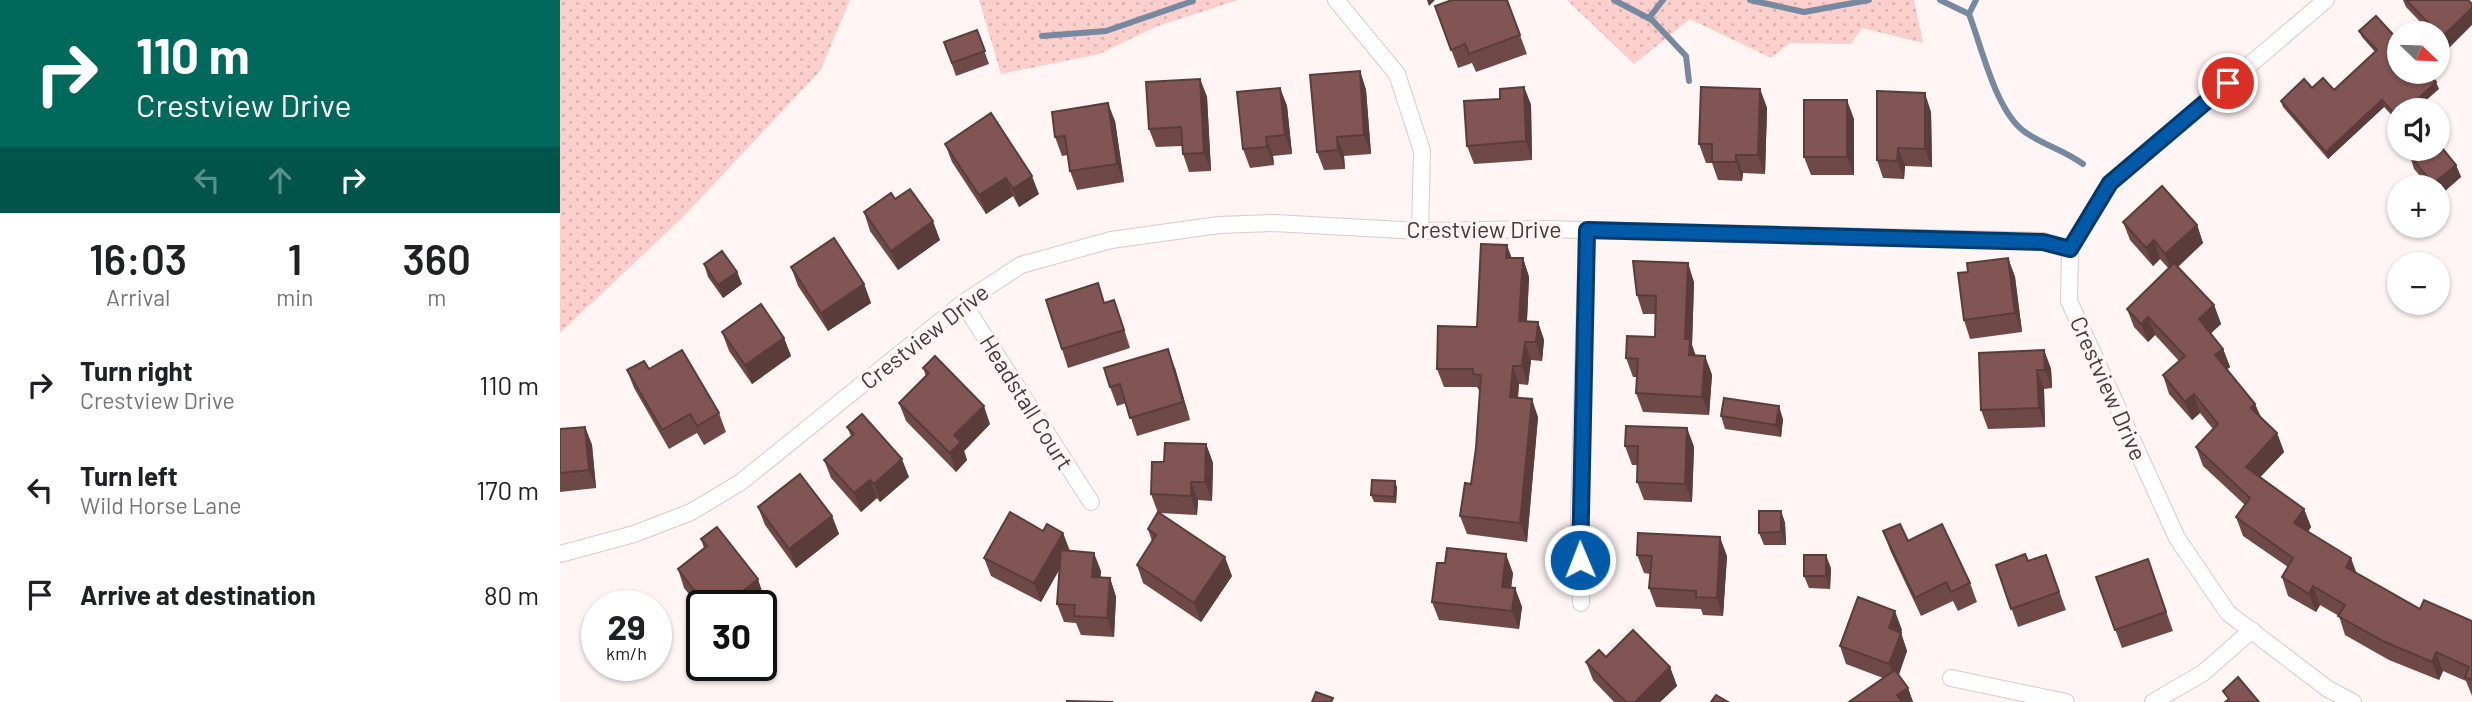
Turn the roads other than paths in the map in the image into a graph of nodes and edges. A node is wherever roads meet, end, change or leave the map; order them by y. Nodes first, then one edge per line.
1 (1336, 0) edge
2 (2326, 0) edge
3 (1587, 230) junction
4 (1420, 231) junction
5 (2070, 249) junction
6 (963, 303) junction
7 (1091, 502) dead end
8 (560, 554) edge
9 (1581, 603) dead end
10 (2252, 630) junction
11 (1951, 678) dead end
12 (2066, 702) edge
13 (2152, 702) edge
14 (2353, 702) edge

1 - 4 street
2 - 5 street
3 - 4 street, Crestview Drive
3 - 5 street, Crestview Drive
3 - 9 street
4 - 6 street, Crestview Drive
5 - 10 street, Crestview Drive
6 - 7 street, Headstall Court
6 - 8 street, Crestview Drive
10 - 13 street
10 - 14 street, Crestview Drive
11 - 12 street

